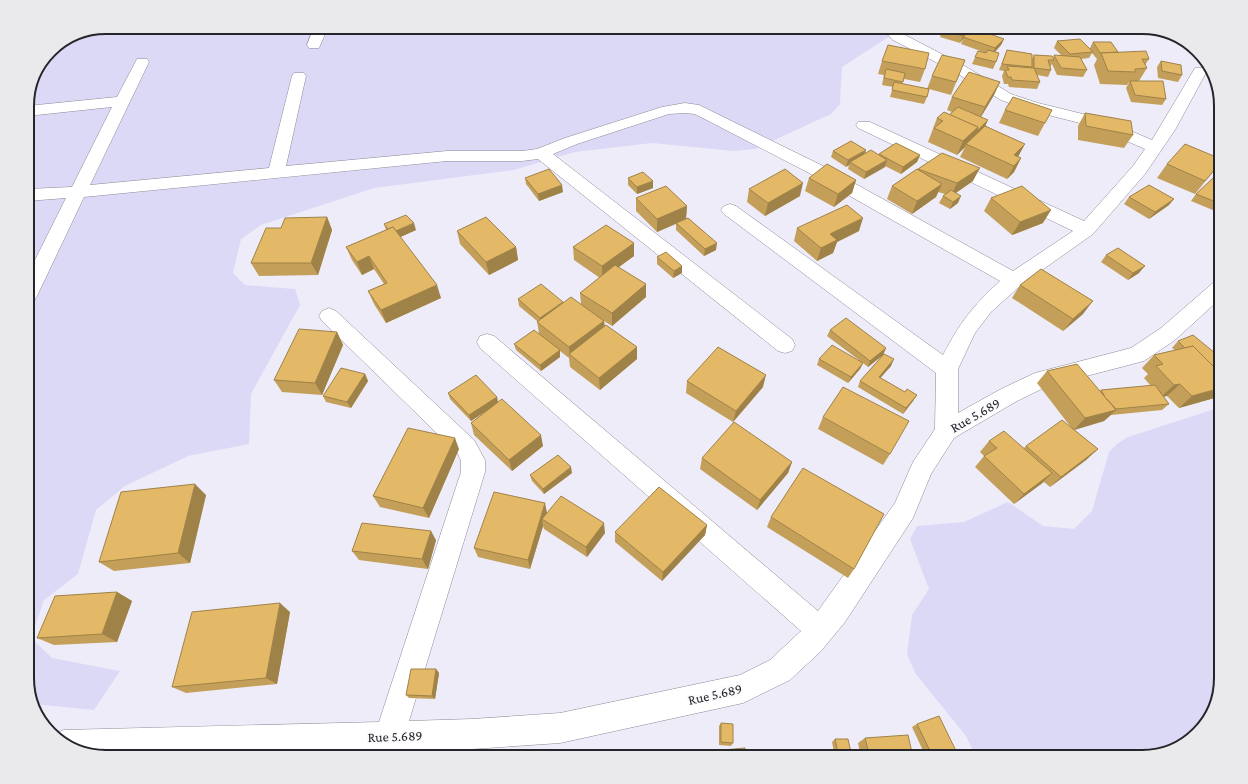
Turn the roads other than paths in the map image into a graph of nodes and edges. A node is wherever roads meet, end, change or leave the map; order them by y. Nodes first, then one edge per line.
1 (319, 34) edge
2 (895, 34) edge
3 (314, 45) dead end
4 (142, 62) dead end
5 (1200, 71) dead end
6 (299, 76) dead end
7 (123, 101) junction
8 (34, 110) edge
9 (864, 125) dead end
10 (1156, 147) junction
11 (541, 153) junction
12 (276, 173) junction
13 (78, 192) junction
14 (34, 195) edge
15 (730, 210) dead end
16 (1086, 230) junction
17 (1014, 280) junction
18 (34, 282) edge
19 (1214, 293) edge
20 (329, 316) dead end
21 (487, 342) dead end
22 (785, 345) dead end
23 (947, 369) junction
24 (946, 431) junction
25 (820, 630) junction
26 (389, 736) junction
27 (77, 745) edge

1 - 3 street
2 - 10 street
4 - 7 street
5 - 10 street
6 - 12 street
7 - 8 street
7 - 13 street
9 - 16 street
10 - 16 street
11 - 12 street
11 - 17 street
11 - 22 street
12 - 13 street
13 - 14 street
13 - 18 street
15 - 23 street
16 - 17 street
17 - 23 street
19 - 24 street, Rue 5.689
20 - 26 street
21 - 25 street
23 - 24 street
24 - 25 street, Rue 5.689
25 - 26 street, Rue 5.689
26 - 27 street, Rue 5.689

